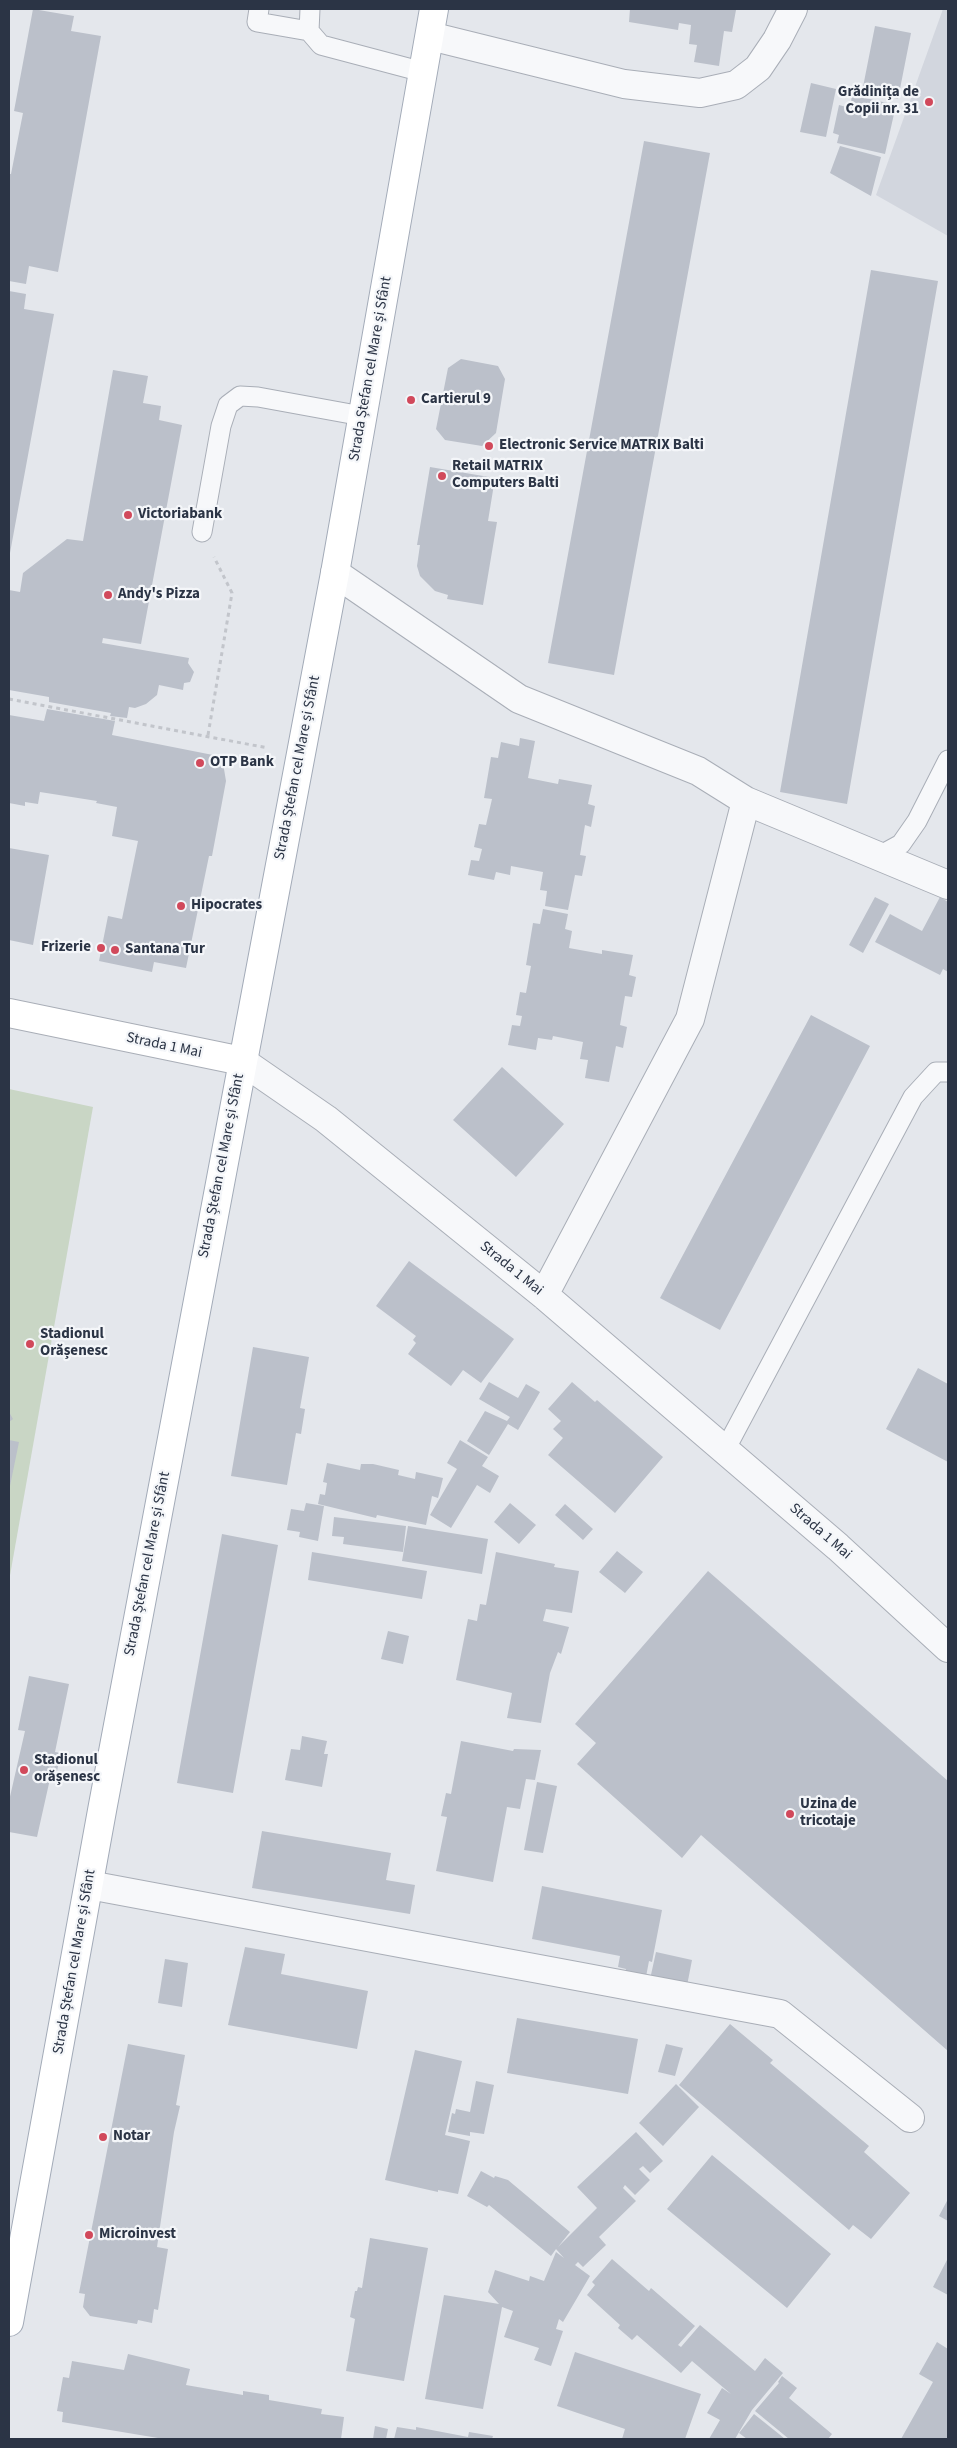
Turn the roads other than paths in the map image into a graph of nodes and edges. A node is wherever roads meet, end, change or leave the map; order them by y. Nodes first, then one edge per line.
1 (259, 9) edge
2 (310, 9) edge
3 (434, 9) edge
4 (793, 9) edge
5 (308, 31) junction
6 (430, 36) junction
7 (423, 72) junction
8 (362, 416) junction
9 (202, 532) road end
10 (335, 573) junction
11 (948, 760) edge
12 (746, 801) junction
13 (879, 856) junction
14 (948, 885) edge
15 (9, 1014) edge
16 (242, 1062) junction
17 (948, 1072) edge
18 (544, 1295) junction
19 (725, 1450) junction
20 (948, 1648) edge
21 (89, 1885) junction
22 (910, 2118) dead end
23 (9, 2322) edge

1 - 5 lane
2 - 5 lane
3 - 6 main road, Strada Ștefan cel Mare și Sfânt
4 - 6 street
5 - 7 lane
6 - 7 main road, Strada Ștefan cel Mare și Sfânt
7 - 8 main road, Strada Ștefan cel Mare și Sfânt
8 - 9 lane
8 - 10 main road, Strada Ștefan cel Mare și Sfânt
10 - 12 street
10 - 16 main road, Strada Ștefan cel Mare și Sfânt
11 - 13 lane
12 - 13 street
12 - 18 street
13 - 14 street
15 - 16 main road, Strada 1 Mai
16 - 18 street, Strada 1 Mai
16 - 21 main road, Strada Ștefan cel Mare și Sfânt
17 - 19 lane
18 - 19 street, Strada 1 Mai
19 - 20 street, Strada 1 Mai
21 - 22 street
21 - 23 main road, Strada Ștefan cel Mare și Sfânt

